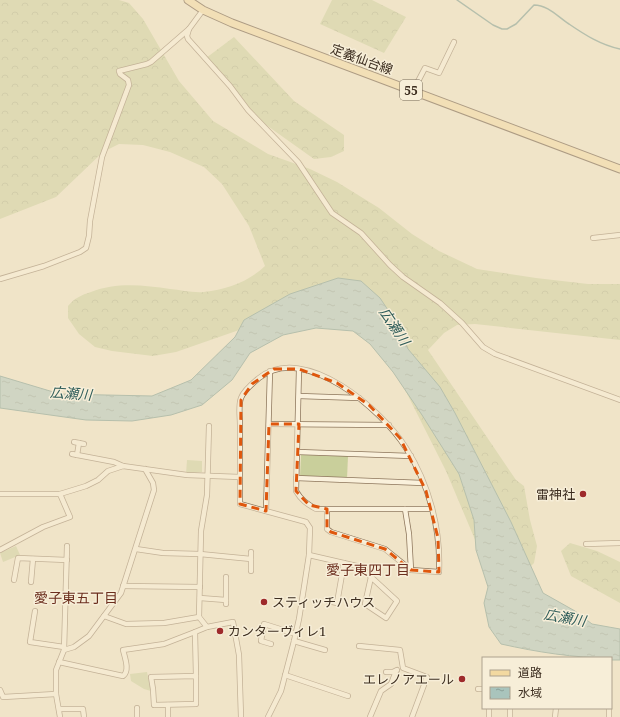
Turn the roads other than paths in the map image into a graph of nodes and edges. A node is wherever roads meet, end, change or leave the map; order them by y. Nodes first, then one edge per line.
1 (188, 0) edge
2 (203, 10) junction
3 (189, 29) junction
4 (454, 42) dead end
5 (413, 91) junction
6 (620, 169) edge
7 (620, 235) edge
8 (592, 238) dead end
9 (0, 279) edge
10 (299, 369) junction
11 (270, 371) junction
12 (299, 396) junction
13 (359, 398) junction
14 (620, 400) edge
15 (269, 424) junction
16 (299, 424) junction
17 (389, 425) junction
18 (209, 426) dead end
19 (79, 443) dead end
20 (298, 452) junction
21 (411, 456) junction
22 (123, 466) junction
23 (145, 469) junction
24 (207, 476) junction
25 (240, 477) junction
26 (296, 478) junction
27 (423, 483) junction
28 (0, 494) edge
29 (60, 494) junction
30 (327, 509) junction
31 (405, 509) junction
32 (432, 509) junction
33 (266, 512) junction
34 (620, 543) edge
35 (586, 544) dead end
36 (67, 546) dead end
37 (136, 548) junction
38 (0, 550) edge
39 (251, 552) dead end
40 (200, 554) junction
41 (309, 555) junction
42 (33, 559) junction
43 (251, 559) junction
44 (67, 560) junction
45 (344, 563) junction
46 (411, 570) junction
47 (251, 571) dead end
48 (226, 577) dead end
49 (371, 577) junction
50 (14, 580) dead end
51 (30, 582) dead end
52 (123, 586) junction
53 (200, 587) junction
54 (200, 598) junction
55 (328, 601) dead end
56 (35, 611) dead end
57 (104, 616) junction
58 (199, 617) junction
59 (208, 627) junction
60 (195, 632) junction
61 (296, 634) junction
62 (294, 641) junction
63 (271, 644) dead end
64 (359, 646) dead end
65 (64, 648) junction
66 (325, 650) dead end
67 (59, 662) junction
68 (403, 668) junction
69 (396, 671) junction
70 (386, 672) dead end
71 (285, 675) junction
72 (196, 676) junction
73 (0, 690) edge
74 (56, 694) junction
75 (348, 696) dead end
76 (168, 705) junction
77 (137, 708) dead end
78 (59, 709) junction
79 (60, 717) edge
80 (84, 717) edge
81 (137, 717) edge
82 (168, 717) edge
83 (241, 717) edge
84 (268, 717) edge
85 (370, 717) edge
86 (412, 717) edge

1 - 2 main road, 定義仙台線 / 55
2 - 3 street
2 - 5 main road, 定義仙台線 / 55
3 - 9 street
3 - 14 street
4 - 5 street
5 - 6 main road, 定義仙台線 / 55
7 - 8 street
10 - 11 street
10 - 12 street
10 - 13 street
11 - 15 street
11 - 25 street
12 - 13 street
12 - 16 street
13 - 17 street
15 - 16 street
15 - 33 street
16 - 17 street
16 - 20 street
17 - 21 street
18 - 24 street
19 - 22 street
20 - 21 street
20 - 26 street
21 - 27 street
22 - 23 street
22 - 29 street
23 - 24 street
23 - 37 street
24 - 25 street
24 - 40 street
25 - 33 street
26 - 27 street
26 - 30 street
27 - 32 street
28 - 29 street
29 - 38 street
30 - 31 street
30 - 46 street
31 - 32 street
31 - 46 street
32 - 46 street
33 - 41 street
34 - 35 street
36 - 44 street
37 - 40 street
37 - 52 street
39 - 43 street
40 - 43 street
40 - 53 street
41 - 45 street
41 - 61 street
42 - 44 street
42 - 50 street
42 - 51 street
43 - 47 street
44 - 65 street
45 - 49 street
45 - 55 street
48 - 54 street
49 - 49 street
52 - 53 street
52 - 57 street
53 - 54 street
54 - 58 street
56 - 65 street
57 - 58 street
57 - 65 street
58 - 59 street
59 - 60 street
59 - 83 street
60 - 67 street
60 - 72 street
61 - 62 street
61 - 63 street
62 - 66 street
62 - 71 street
64 - 68 street
65 - 67 street
67 - 74 street
68 - 69 street
68 - 86 street
69 - 70 street
69 - 85 street
71 - 75 street
71 - 84 street
72 - 76 street
72 - 76 street
73 - 74 street
74 - 78 street
76 - 82 street
77 - 81 street
78 - 79 street
78 - 80 street

